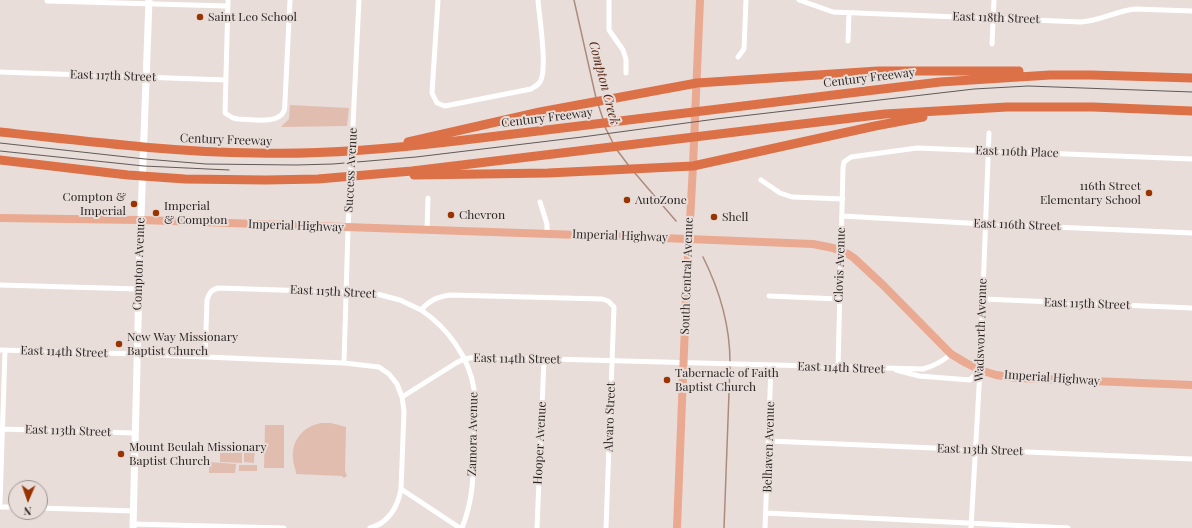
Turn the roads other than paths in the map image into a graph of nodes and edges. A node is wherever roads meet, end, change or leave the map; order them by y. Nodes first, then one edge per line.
1 (290, 0) edge
2 (359, 0) edge
3 (438, 0) edge
4 (538, 0) edge
5 (609, 0) edge
6 (700, 0) edge
7 (746, 0) edge
8 (799, 0) edge
9 (994, 0) edge
10 (47, 1) edge
11 (149, 2) edge
12 (227, 3) edge
13 (1192, 11) edge
14 (849, 13) junction
15 (993, 18) junction
16 (848, 41) dead end
17 (992, 44) dead end
18 (738, 57) dead end
19 (0, 72) edge
20 (626, 73) dead end
21 (1091, 75) junction
22 (146, 78) junction
23 (1192, 78) edge
24 (226, 80) junction
25 (697, 83) junction
26 (960, 109) junction
27 (1192, 111) edge
28 (0, 128) edge
29 (0, 132) edge
30 (989, 133) dead end
31 (39, 136) junction
32 (386, 149) junction
33 (988, 150) junction
34 (1192, 159) edge
35 (0, 160) edge
36 (844, 162) joint
37 (693, 166) junction
38 (372, 175) junction
39 (761, 180) dead end
40 (428, 198) dead end
41 (843, 199) junction
42 (540, 202) dead end
43 (842, 216) junction
44 (0, 218) edge
45 (140, 220) junction
46 (985, 224) junction
47 (348, 228) junction
48 (427, 230) junction
49 (1192, 232) edge
50 (547, 234) junction
51 (689, 239) junction
52 (840, 251) junction
53 (0, 285) edge
54 (139, 289) junction
55 (346, 292) junction
56 (769, 296) dead end
57 (839, 299) junction
58 (983, 300) junction
59 (1192, 308) edge
60 (421, 310) junction
61 (3, 350) edge
62 (137, 354) junction
63 (951, 354) junction
64 (205, 357) junction
65 (464, 359) junction
66 (544, 359) junction
67 (612, 361) junction
68 (344, 363) junction
69 (684, 363) junction
70 (772, 366) junction
71 (838, 368) junction
72 (893, 369) junction
73 (980, 370) junction
74 (1192, 385) edge
75 (402, 398) junction
76 (2, 429) edge
77 (135, 433) junction
78 (769, 441) junction
79 (975, 450) junction
80 (1192, 459) edge
81 (401, 489) junction
82 (0, 503) edge
83 (48, 508) edge
84 (134, 511) junction
85 (766, 513) junction
86 (133, 526) edge
87 (972, 526) edge
88 (205, 527) edge
89 (284, 528) edge
90 (370, 528) edge
91 (461, 528) edge
92 (537, 528) edge
93 (606, 528) edge
94 (677, 528) edge
95 (765, 528) edge
96 (1068, 528) edge

1 - 24 street
2 - 47 street, Success Avenue
3 - 4 street
5 - 20 street
6 - 25 main road, South Central Avenue
7 - 18 street
8 - 14 street, East 118th Street
9 - 15 street
10 - 11 street
11 - 12 street
11 - 22 main road, Compton Avenue
12 - 24 street
13 - 15 street, East 118th Street
14 - 15 street, East 118th Street
14 - 16 street
15 - 17 street
19 - 22 street, East 117th Street
21 - 23 highway, Century Freeway
21 - 25 highway
21 - 32 highway, Century Freeway
22 - 24 street, East 117th Street
22 - 45 main road, Compton Avenue
25 - 32 highway
25 - 37 main road, South Central Avenue
26 - 27 highway
26 - 37 highway
26 - 38 highway
28 - 31 highway
29 - 31 highway, Century Freeway
30 - 33 street, Wadsworth Avenue
31 - 32 highway, Century Freeway
33 - 34 street, East 116th Place
33 - 36 street, East 116th Place
33 - 46 street, Wadsworth Avenue
35 - 38 highway
36 - 41 street, Clovis Avenue
37 - 38 highway
37 - 51 main road, South Central Avenue
39 - 41 street
40 - 48 street
41 - 43 street, Clovis Avenue
42 - 50 street
43 - 46 street, East 116th Street
43 - 52 street, Clovis Avenue
44 - 45 main road, Imperial Highway
45 - 47 main road, Imperial Highway
45 - 54 main road, Compton Avenue
46 - 49 street, East 116th Street
46 - 58 street, Wadsworth Avenue
47 - 48 main road, Imperial Highway
47 - 55 street, Success Avenue
48 - 50 main road, Imperial Highway
50 - 51 main road, Imperial Highway
51 - 52 main road, Imperial Highway
51 - 69 main road, South Central Avenue
52 - 57 street, Clovis Avenue
52 - 63 main road, Imperial Highway
53 - 54 street
54 - 62 main road, Compton Avenue
55 - 60 street, East 115th Street
55 - 64 street, East 115th Street
55 - 68 street, Success Avenue
56 - 57 street
57 - 71 street, Clovis Avenue
58 - 59 street, East 115th Street
58 - 73 street, Wadsworth Avenue
60 - 65 street, Zamora Avenue
60 - 67 street, Alvaro Street
61 - 62 street, East 114th Street
61 - 76 street
62 - 64 street, East 114th Street
62 - 77 main road, Compton Avenue
63 - 72 street, East 114th Street
63 - 73 main road, Imperial Highway
64 - 68 street, East 114th Street
65 - 66 street, East 114th Street
65 - 75 street, East 114th Street
65 - 91 street, Zamora Avenue
66 - 67 street, East 114th Street
66 - 92 street, Hooper Avenue
67 - 69 street, East 114th Street
67 - 93 street, Alvaro Street
68 - 75 street, East 114th Street
69 - 70 street, East 114th Street
69 - 94 main road, South Central Avenue
70 - 71 street, East 114th Street
70 - 78 street, Belhaven Avenue
71 - 72 street, East 114th Street
72 - 73 street, East 114th Street
73 - 74 main road, Imperial Highway
73 - 79 street, Wadsworth Avenue
75 - 81 street
76 - 77 street, East 113th Street
76 - 82 street
77 - 84 main road, Compton Avenue
78 - 79 street, East 113th Street
78 - 85 street, Belhaven Avenue
79 - 80 street, East 113th Street
79 - 87 street, Wadsworth Avenue
81 - 90 street
81 - 91 street
83 - 84 street
84 - 86 main road, Compton Avenue
85 - 87 street
85 - 95 street, Belhaven Avenue
86 - 88 street
87 - 96 street
88 - 89 street

